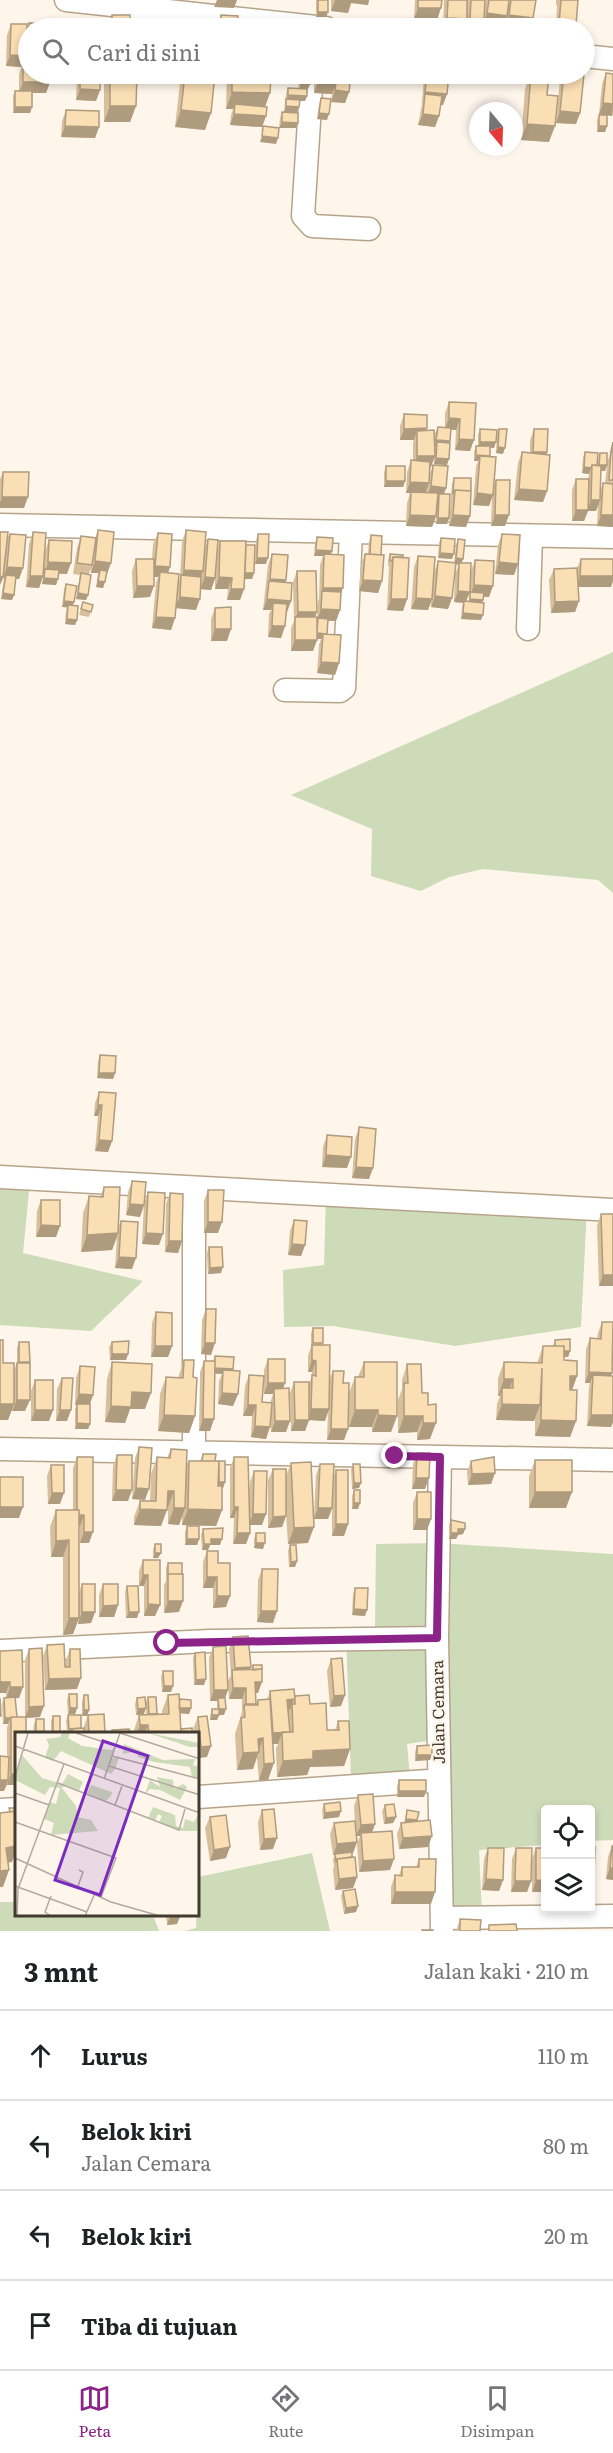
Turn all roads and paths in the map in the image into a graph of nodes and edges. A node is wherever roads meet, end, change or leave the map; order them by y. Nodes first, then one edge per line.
1 (70, 0) edge
2 (230, 18) edge
3 (595, 57) edge
4 (613, 59) edge
5 (311, 84) edge
6 (369, 230) dead end
7 (0, 525) edge
8 (351, 532) junction
9 (531, 536) junction
10 (613, 537) edge
11 (528, 628) dead end
12 (285, 690) dead end
13 (0, 1176) edge
14 (194, 1189) junction
15 (613, 1210) edge
16 (0, 1449) edge
17 (194, 1452) junction
18 (440, 1457) junction
19 (613, 1460) edge
20 (437, 1638) junction
21 (0, 1651) edge
22 (439, 1780) junction
23 (200, 1797) edge
24 (15, 1809) edge
25 (0, 1810) edge
26 (613, 1916) edge
27 (442, 1924) edge

1 - 2 street
3 - 4 street
5 - 6 street
7 - 8 street
8 - 9 street
8 - 12 street
9 - 10 street
9 - 11 street
13 - 14 street
14 - 15 street
14 - 17 street
16 - 17 street
17 - 18 street
18 - 19 street
18 - 20 street, Jalan Cemara
20 - 21 street
20 - 22 street, Jalan Cemara
22 - 23 street
22 - 27 street, Jalan Cemara
24 - 25 street
26 - 27 street

